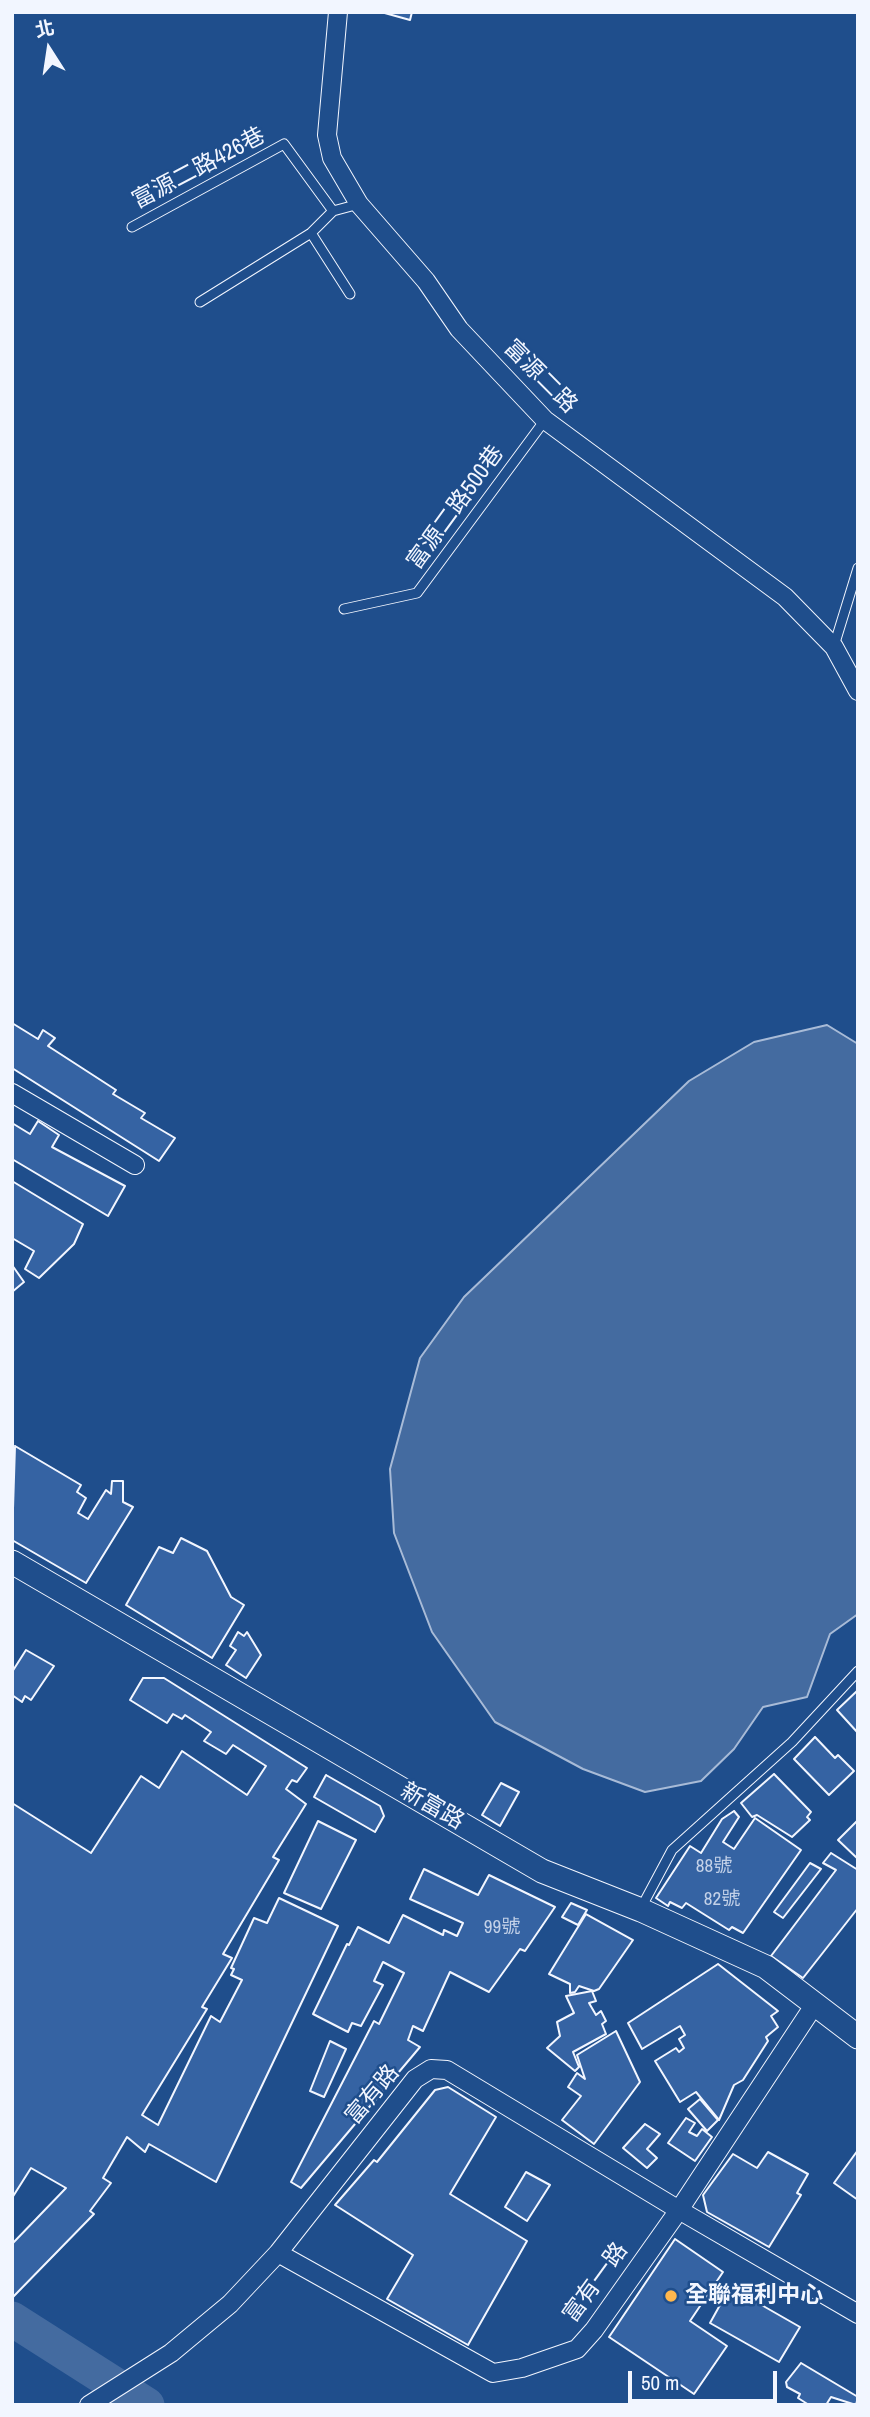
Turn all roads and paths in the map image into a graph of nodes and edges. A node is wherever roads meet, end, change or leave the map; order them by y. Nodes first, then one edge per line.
1 (338, 12) edge
2 (359, 204) junction
3 (333, 211) junction
4 (132, 226) dead end
5 (311, 233) junction
6 (350, 294) dead end
7 (200, 302) dead end
8 (545, 420) junction
9 (858, 568) edge
10 (344, 608) dead end
11 (834, 647) junction
12 (858, 691) edge
13 (12, 1093) edge
14 (135, 1165) dead end
15 (12, 1562) edge
16 (858, 1671) edge
17 (640, 1910) junction
18 (816, 2004) junction
19 (858, 2037) edge
20 (679, 2210) junction
21 (278, 2253) junction
22 (858, 2314) edge
23 (89, 2405) edge

1 - 2 street, 富源二路
2 - 3 lane
2 - 8 street, 富源二路
3 - 4 lane, 富源二路426巷
3 - 5 lane
5 - 6 lane
5 - 7 lane
8 - 10 lane, 富源二路500巷
8 - 11 street, 富源二路
9 - 11 lane
11 - 12 street, 富源二路
13 - 14 street
15 - 17 street, 新富路
16 - 17 lane
17 - 18 street, 新富路
18 - 19 street, 新富路
18 - 20 street, 富有一路
20 - 21 street, 富有一路
20 - 21 street, 富有路
20 - 22 street, 富有路
21 - 23 street, 富有路

